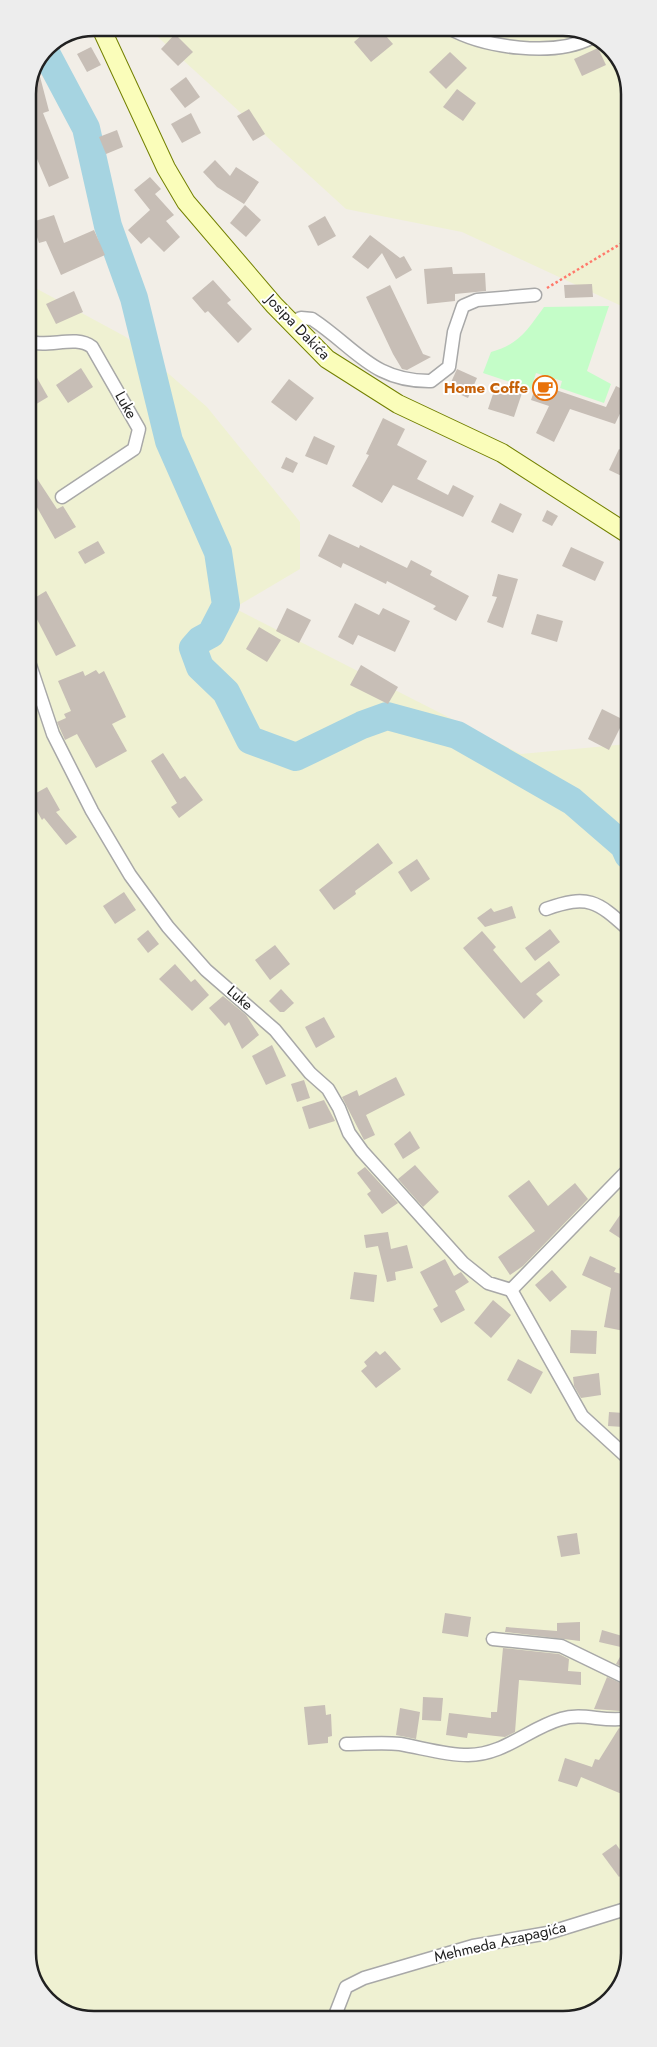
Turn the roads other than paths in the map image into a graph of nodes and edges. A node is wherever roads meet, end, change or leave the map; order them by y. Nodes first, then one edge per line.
1 (105, 36) edge
2 (472, 36) edge
3 (585, 41) edge
4 (535, 296) road end
5 (291, 322) junction
6 (36, 344) edge
7 (62, 497) dead end
8 (621, 530) edge
9 (36, 683) edge
10 (546, 909) dead end
11 (621, 922) edge
12 (621, 1177) edge
13 (511, 1290) junction
14 (621, 1451) edge
15 (492, 1639) dead end
16 (621, 1675) edge
17 (621, 1719) edge
18 (346, 1744) dead end
19 (621, 1911) edge
20 (337, 2011) edge

1 - 5 main road, Josipa Dakića
2 - 3 street
4 - 5 street
5 - 8 main road, Josipa Dakića
6 - 7 street, Luke
9 - 13 street, Luke
10 - 11 street
12 - 13 street
13 - 14 street
15 - 16 street
17 - 18 street
19 - 20 street, Mehmeda Azapagića

